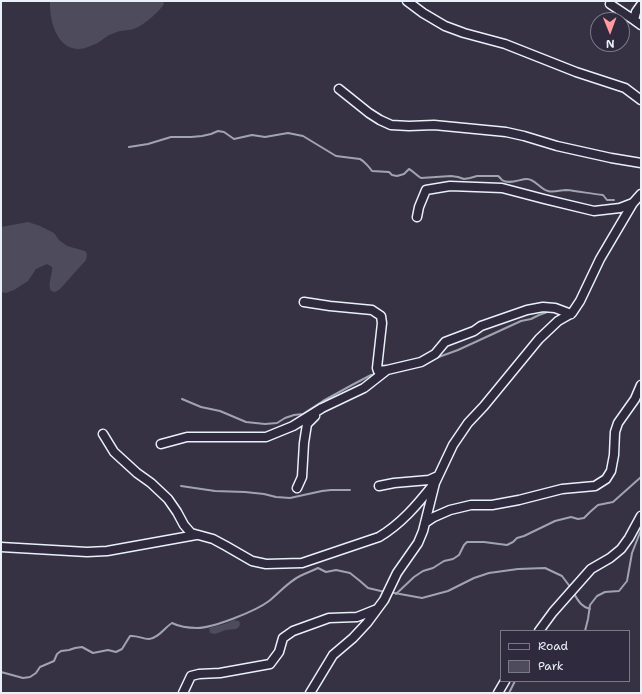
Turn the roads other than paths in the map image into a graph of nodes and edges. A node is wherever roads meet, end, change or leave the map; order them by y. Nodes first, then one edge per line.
1 (407, 1) edge
2 (610, 4) dead end
3 (641, 5) edge
4 (638, 22) edge
5 (339, 89) dead end
6 (641, 100) edge
7 (641, 163) edge
8 (641, 194) edge
9 (633, 203) junction
10 (417, 218) dead end
11 (304, 302) dead end
12 (572, 314) junction
13 (387, 370) junction
14 (641, 385) edge
15 (322, 408) junction
16 (103, 434) dead end
17 (161, 444) dead end
18 (437, 479) junction
19 (379, 486) dead end
20 (297, 488) dead end
21 (641, 516) edge
22 (425, 523) junction
23 (197, 535) junction
24 (1, 546) edge
25 (378, 608) junction
26 (540, 630) edge
27 (504, 682) edge
28 (183, 693) edge
29 (310, 693) edge
30 (498, 693) edge

1 - 6 street
2 - 4 street
3 - 4 street
5 - 7 street
8 - 9 street
9 - 10 street
9 - 12 street
11 - 13 street
12 - 13 street
12 - 18 street
13 - 15 street
14 - 22 street
15 - 17 street
15 - 20 street
16 - 23 street
18 - 19 street
18 - 22 street
18 - 23 street
21 - 26 street
22 - 25 street
23 - 24 street
25 - 28 street
25 - 29 street
27 - 30 street

